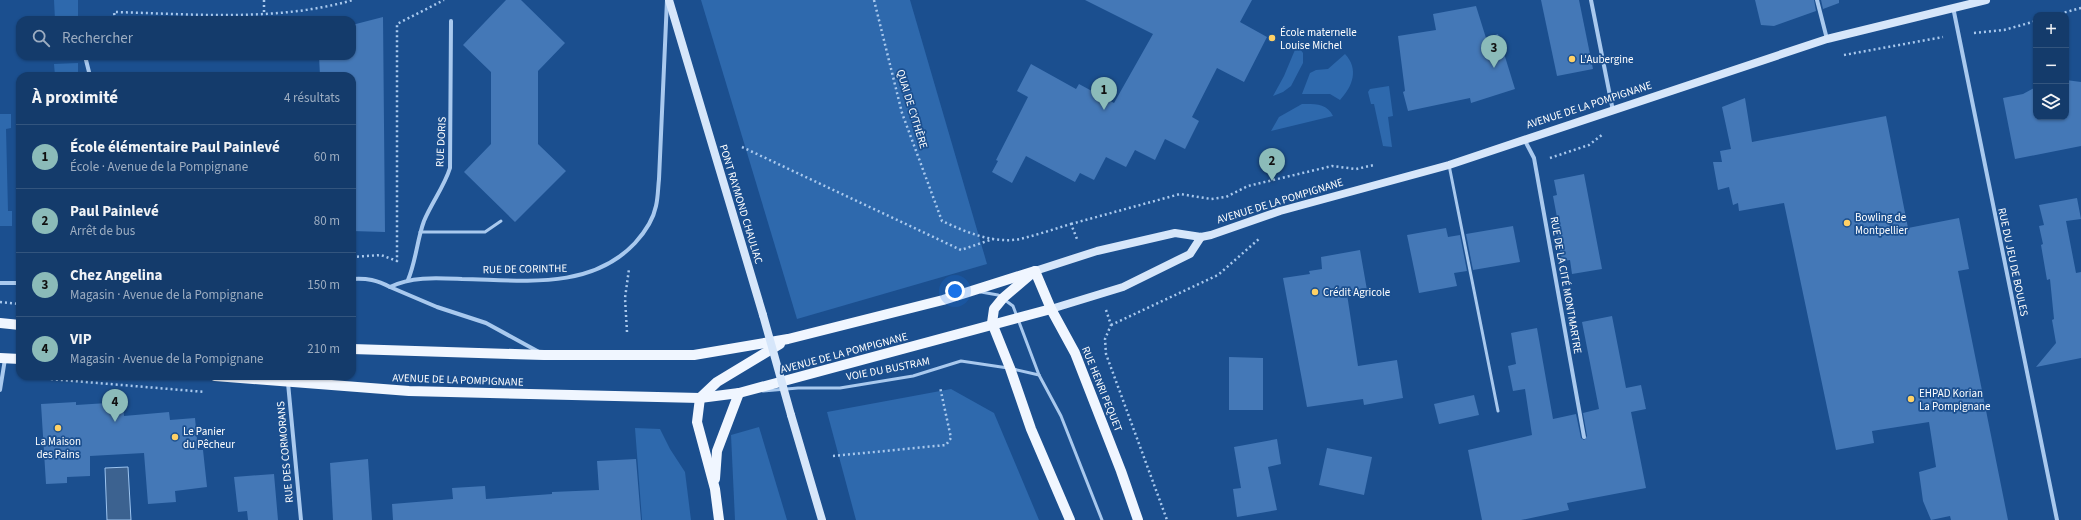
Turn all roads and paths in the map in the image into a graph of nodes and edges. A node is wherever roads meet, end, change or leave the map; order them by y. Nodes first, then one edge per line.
1 (264, 0) edge
2 (353, 0) edge
3 (444, 0) edge
4 (668, 0) edge
5 (874, 0) edge
6 (1591, 0) edge
7 (1817, 0) edge
8 (1986, 0) edge
9 (1953, 7) junction
10 (2081, 8) edge
11 (2066, 12) edge
12 (264, 15) junction
13 (114, 16) edge
14 (451, 21) dead end
15 (2033, 21) edge
16 (1958, 35) junction
17 (1827, 39) junction
18 (1839, 56) dead end
19 (86, 60) edge
20 (89, 72) edge
21 (1614, 111) junction
22 (1610, 132) dead end
23 (1524, 139) junction
24 (742, 147) dead end
25 (1534, 158) junction
26 (1379, 164) dead end
27 (1449, 165) junction
28 (501, 221) dead end
29 (942, 221) dead end
30 (1071, 224) dead end
31 (420, 232) junction
32 (1265, 233) dead end
33 (1201, 237) junction
34 (994, 239) dead end
35 (626, 252) junction
36 (356, 257) edge
37 (1035, 271) junction
38 (356, 280) edge
39 (408, 280) junction
40 (0, 283) edge
41 (16, 283) edge
42 (390, 288) junction
43 (974, 290) junction
44 (1003, 298) junction
45 (0, 302) edge
46 (16, 304) edge
47 (1051, 308) junction
48 (1017, 317) junction
49 (0, 323) edge
50 (992, 323) junction
51 (16, 325) edge
52 (627, 332) dead end
53 (788, 339) junction
54 (356, 349) edge
55 (544, 355) junction
56 (3, 358) edge
57 (16, 359) edge
58 (1010, 368) junction
59 (1039, 375) junction
60 (264, 380) edge
61 (288, 382) junction
62 (940, 387) dead end
63 (0, 390) edge
64 (738, 393) junction
65 (700, 398) junction
66 (1498, 411) dead end
67 (1584, 437) dead end
68 (833, 456) dead end
69 (715, 490) junction
70 (301, 520) edge
71 (719, 520) edge
72 (822, 520) edge
73 (1070, 520) edge
74 (1102, 520) edge
75 (1138, 520) edge
76 (1167, 520) edge
77 (2058, 520) edge

1 - 12 path
2 - 12 path
3 - 36 path
4 - 35 street, RUE DE CORINTHE
4 - 72 main road, PONT RAYMOND CHAULIAC, bridge
5 - 29 path, QUAI DE CYTHÈRE
6 - 21 street
7 - 17 street
8 - 9 main road, AVENUE DE LA POMPIGNANE
9 - 16 street, RUE DU JEU DE BOULES
9 - 17 main road, AVENUE DE LA POMPIGNANE
10 - 11 path
12 - 13 path
14 - 31 street, RUE DORIS
15 - 16 path
16 - 18 path
16 - 77 street, RUE DU JEU DE BOULES
17 - 21 main road, AVENUE DE LA POMPIGNANE
19 - 20 street
21 - 23 main road, AVENUE DE LA POMPIGNANE
22 - 25 path
23 - 25 street, RUE DE LA CITÉ MONTMARTRE
23 - 27 main road, AVENUE DE LA POMPIGNANE
24 - 34 path
25 - 67 street, RUE DE LA CITÉ MONTMARTRE
26 - 30 path
27 - 33 main road, AVENUE DE LA POMPIGNANE
27 - 66 lane
28 - 31 lane
31 - 39 street, RUE DORIS
32 - 76 path
33 - 37 main road, AVENUE DE LA POMPIGNANE
33 - 47 main road, AVENUE DE LA POMPIGNANE
35 - 39 street, RUE DE CORINTHE
35 - 52 path
37 - 43 main road, AVENUE DE LA POMPIGNANE
37 - 44 main road, AVENUE DE LA POMPIGNANE
37 - 47 main road, RUE HENRI PEQUET
38 - 42 street
39 - 42 street, RUE DE CORINTHE
40 - 41 street
42 - 55 street, AVENUE DE LA POMPIGNANE
43 - 44 lane
43 - 53 main road, AVENUE DE LA POMPIGNANE
44 - 48 lane
44 - 50 main road, AVENUE DE LA POMPIGNANE
45 - 46 path
47 - 48 main road, AVENUE DE LA POMPIGNANE
47 - 75 main road, RUE HENRI PEQUET
48 - 50 main road, AVENUE DE LA POMPIGNANE
48 - 59 lane
49 - 51 main road
50 - 58 main road
50 - 64 main road, AVENUE DE LA POMPIGNANE
53 - 55 main road, AVENUE DE LA POMPIGNANE
53 - 65 main road, AVENUE DE LA POMPIGNANE
54 - 55 main road, AVENUE DE LA POMPIGNANE
56 - 57 main road
56 - 63 street
58 - 59 lane, VOIE DU BUSTRAM
58 - 64 lane, VOIE DU BUSTRAM
58 - 73 main road
59 - 74 lane
60 - 61 main road, AVENUE DE LA POMPIGNANE
61 - 65 main road, AVENUE DE LA POMPIGNANE
61 - 70 street, RUE DES CORMORANS
62 - 68 path
64 - 65 main road, AVENUE DE LA POMPIGNANE
64 - 69 main road
65 - 69 main road
69 - 71 main road

